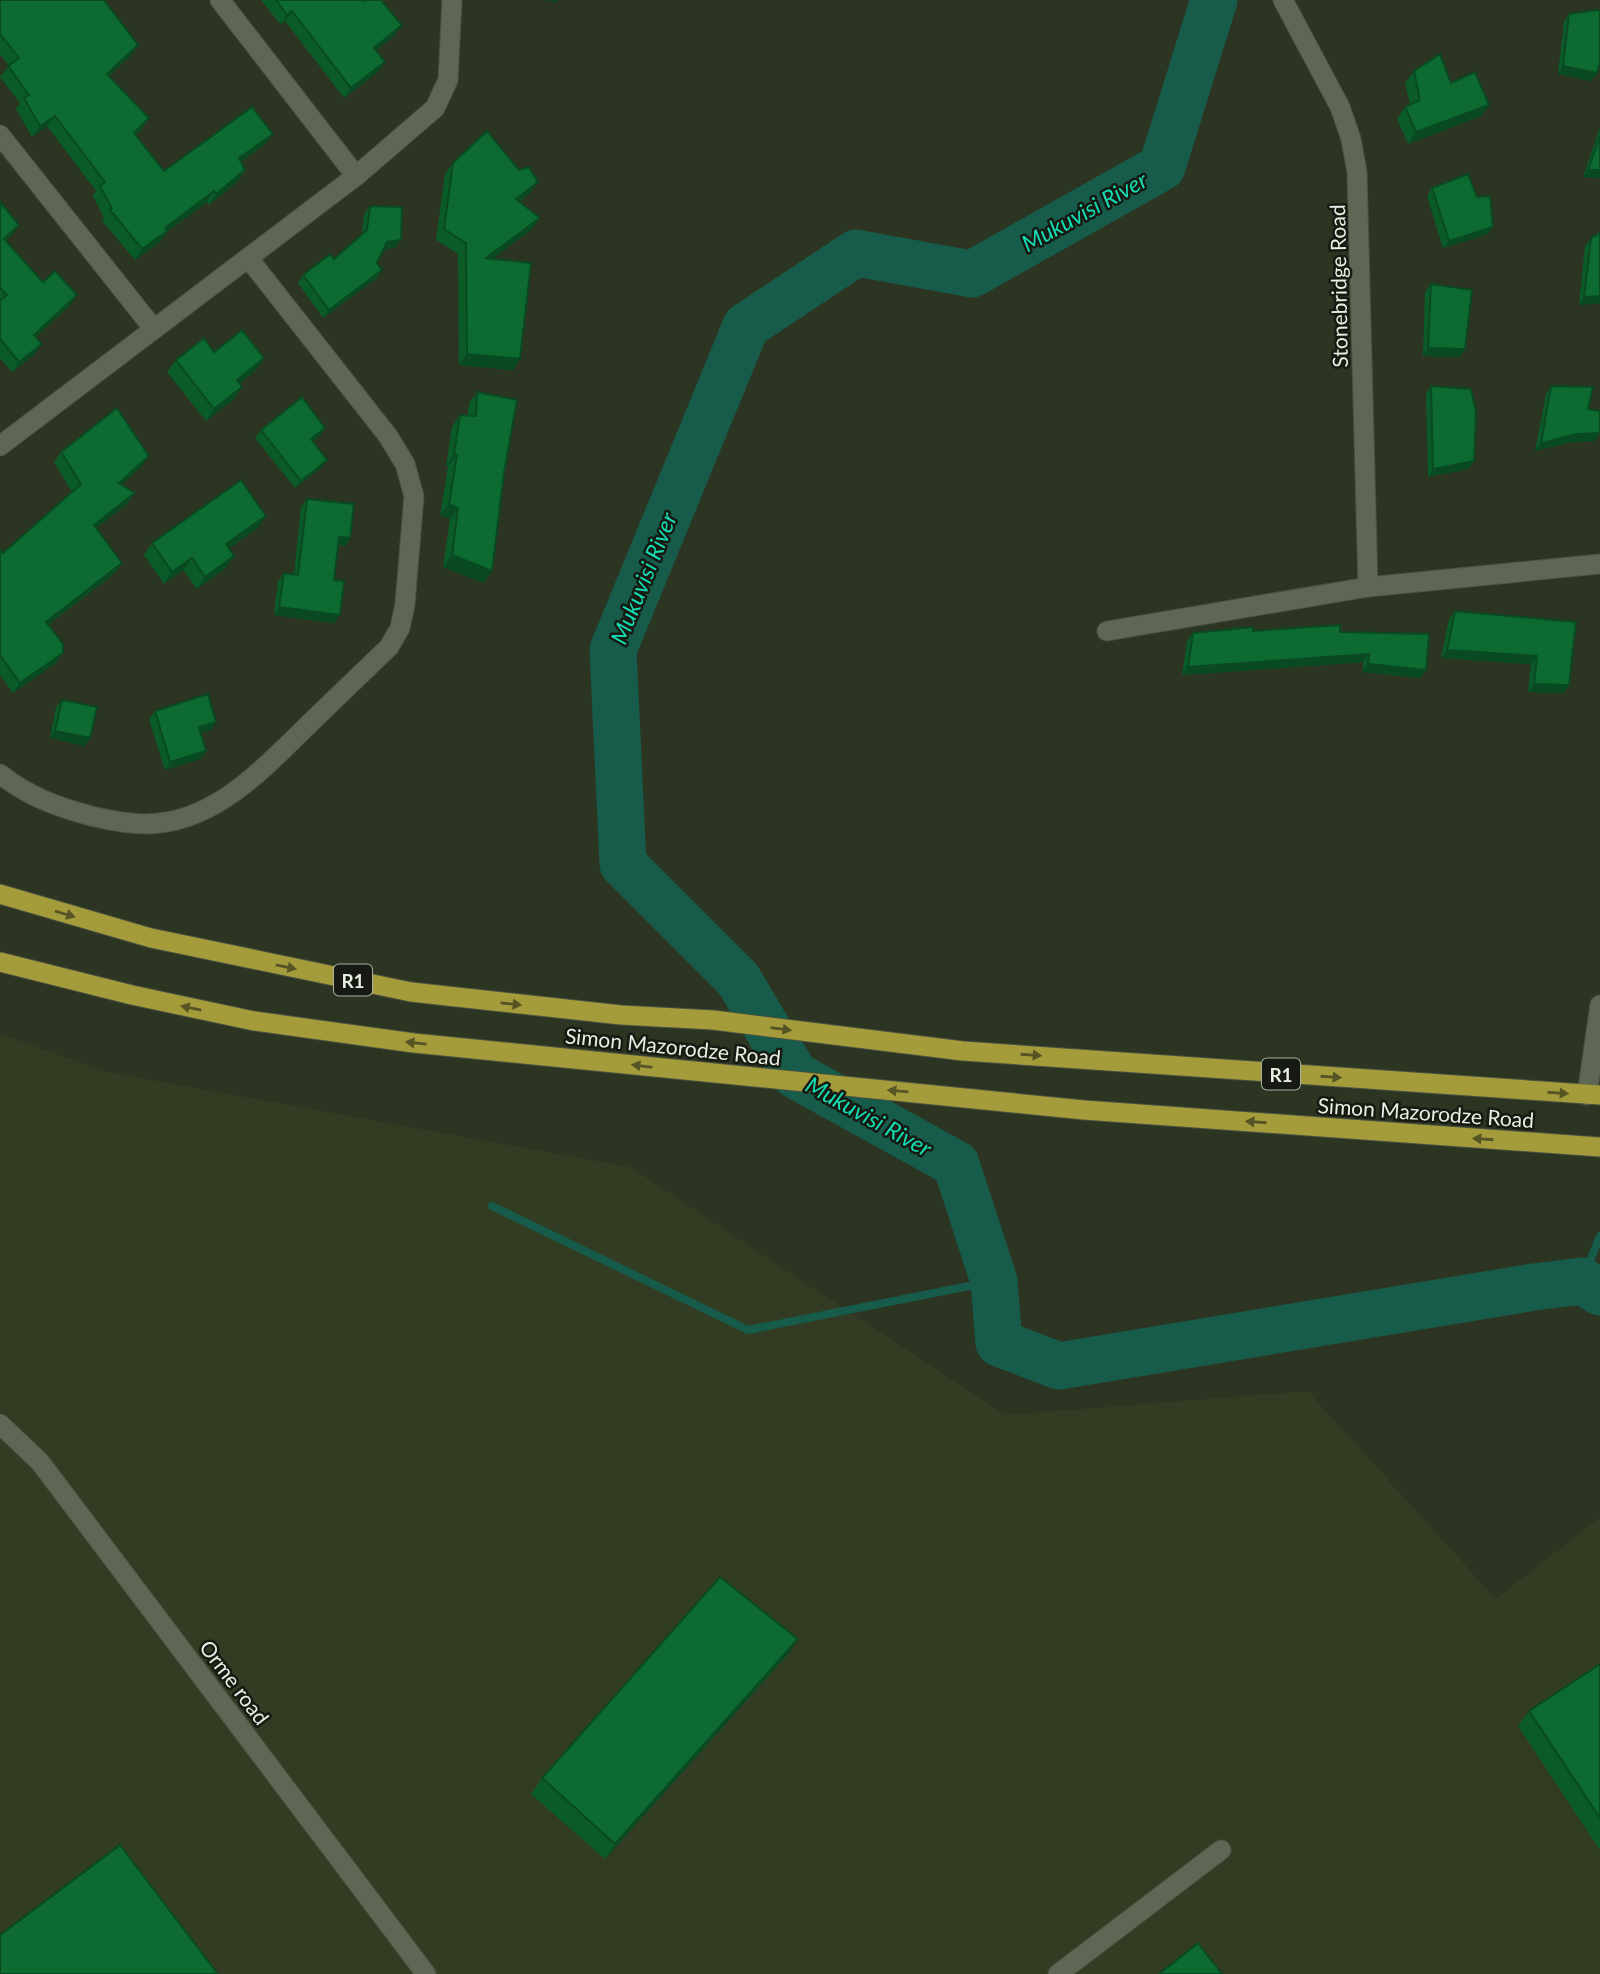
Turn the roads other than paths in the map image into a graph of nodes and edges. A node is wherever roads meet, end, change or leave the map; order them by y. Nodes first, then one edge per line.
1 (220, 0) edge
2 (452, 0) edge
3 (1283, 0) edge
4 (0, 135) edge
5 (356, 176) junction
6 (249, 259) junction
7 (153, 328) junction
8 (0, 446) edge
9 (1600, 564) edge
10 (1367, 587) junction
11 (1107, 631) dead end
12 (0, 774) edge
13 (0, 894) edge
14 (0, 962) edge
15 (1600, 1005) edge
16 (1593, 1095) edge
17 (1600, 1147) edge
18 (0, 1424) edge
19 (1221, 1850) dead end
20 (426, 1974) edge
21 (1058, 1974) edge

1 - 5 street
2 - 5 street
3 - 10 street, Stonebridge Road
4 - 7 street
5 - 6 street
6 - 7 street
6 - 12 street
7 - 8 street
9 - 10 street
10 - 11 street
13 -> 16 highway, Simon Mazorodze Road / R1
17 -> 14 highway, Simon Mazorodze Road
15 - 16 street
18 - 20 street, Orme road
19 - 21 street

